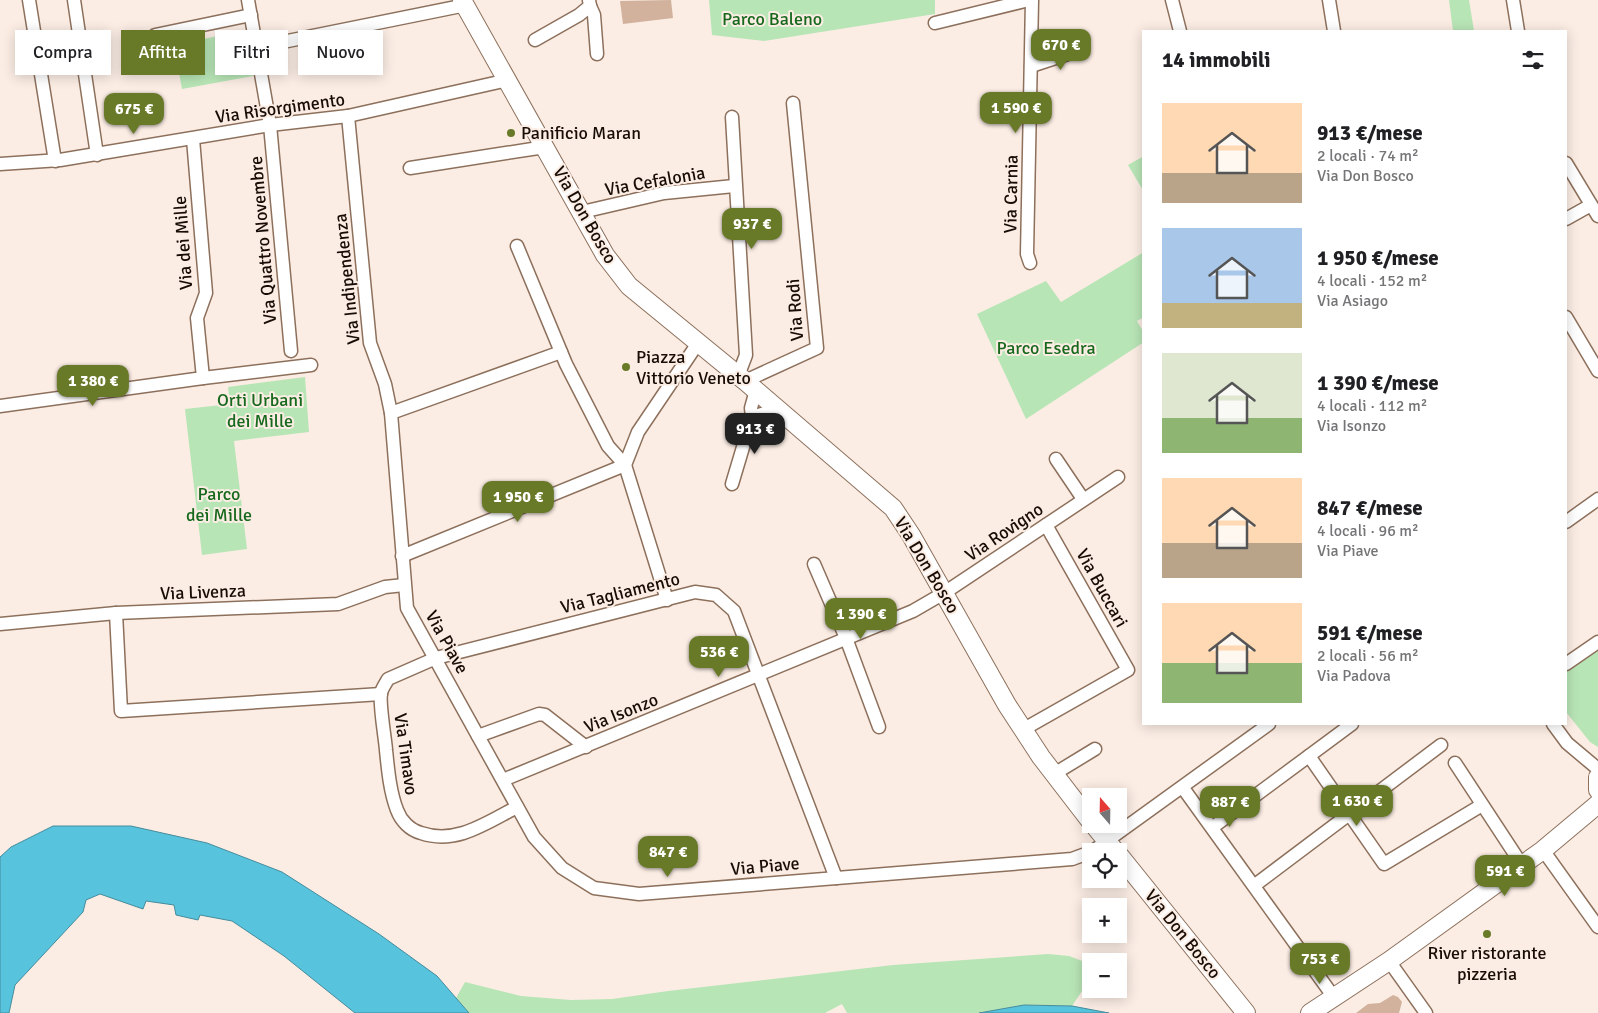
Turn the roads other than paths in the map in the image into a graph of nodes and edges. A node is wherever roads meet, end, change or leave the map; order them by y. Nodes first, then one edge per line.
1 (29, 0) edge
2 (74, 0) edge
3 (248, 0) edge
4 (1030, 0) edge
5 (1172, 0) edge
6 (1329, 0) edge
7 (1513, 0) edge
8 (590, 3) edge
9 (466, 4) edge
10 (995, 4) edge
11 (251, 15) junction
12 (936, 23) dead end
13 (179, 30) edge
14 (254, 30) edge
15 (1180, 30) edge
16 (1334, 30) edge
17 (1518, 30) edge
18 (535, 40) dead end
19 (288, 41) edge
20 (1083, 49) dead end
21 (597, 54) dead end
22 (1031, 66) junction
23 (262, 75) edge
24 (508, 80) junction
25 (793, 103) dead end
26 (348, 116) junction
27 (732, 117) dead end
28 (270, 125) junction
29 (193, 139) junction
30 (545, 147) junction
31 (97, 155) junction
32 (55, 161) junction
33 (0, 164) edge
34 (1567, 165) edge
35 (410, 168) dead end
36 (734, 186) junction
37 (1591, 204) junction
38 (582, 212) junction
39 (1598, 216) edge
40 (1567, 218) edge
41 (517, 246) dead end
42 (1030, 263) dead end
43 (1567, 319) edge
44 (698, 343) junction
45 (292, 351) dead end
46 (561, 352) junction
47 (311, 365) dead end
48 (1598, 371) edge
49 (203, 378) junction
50 (747, 382) junction
51 (0, 406) edge
52 (774, 406) junction
53 (391, 413) junction
54 (752, 417) junction
55 (1056, 459) dead end
56 (625, 465) junction
57 (1118, 477) dead end
58 (732, 484) dead end
59 (1082, 499) junction
60 (1598, 499) edge
61 (1567, 521) edge
62 (1046, 525) junction
63 (402, 556) junction
64 (814, 564) dead end
65 (404, 585) junction
66 (944, 593) junction
67 (667, 600) junction
68 (116, 613) junction
69 (0, 624) edge
70 (846, 638) junction
71 (1598, 642) edge
72 (436, 658) junction
73 (1567, 663) edge
74 (760, 676) junction
75 (381, 694) junction
76 (1269, 725) edge
77 (1351, 725) edge
78 (1554, 725) edge
79 (879, 727) dead end
80 (1024, 729) junction
81 (478, 736) junction
82 (586, 746) junction
83 (1441, 746) dead end
84 (1095, 749) dead end
85 (1310, 756) junction
86 (1454, 763) dead end
87 (1598, 770) edge
88 (1054, 774) junction
89 (1598, 777) edge
90 (503, 780) junction
91 (1183, 788) junction
92 (1598, 790) edge
93 (1598, 804) edge
94 (1482, 805) junction
95 (517, 808) junction
96 (1082, 810) edge
97 (1349, 816) junction
98 (1213, 827) junction
99 (1110, 843) edge
100 (1543, 850) junction
101 (1082, 856) edge
102 (1127, 865) edge
103 (1522, 865) junction
104 (836, 878) junction
105 (1255, 885) junction
106 (1598, 927) edge
107 (1389, 961) junction
108 (1341, 992) junction
109 (1246, 1013) edge
110 (1310, 1013) edge
111 (1320, 1013) edge
112 (1426, 1013) edge

1 - 32 street
2 - 31 street
3 - 11 street, Via Quattro Novembre
4 - 10 street
4 - 22 street, Via Carnia
5 - 15 street
6 - 16 street
7 - 17 street
8 - 18 street
8 - 21 street
9 - 19 street
9 - 24 street, Via Don Bosco
10 - 12 street
11 - 13 street
11 - 14 street, Via Quattro Novembre
20 - 22 street
22 - 42 street, Via Carnia
23 - 28 street, Via Quattro Novembre
24 - 26 street, Via Risorgimento
24 - 30 street, Via Don Bosco
25 - 50 street, Via Rodi
26 - 28 street, Via Risorgimento
26 - 53 street, Via Indipendenza
27 - 36 street
28 - 29 street, Via Risorgimento
28 - 45 street, Via Quattro Novembre
29 - 31 street, Via Risorgimento
29 - 49 street, Via dei Mille
30 - 35 street, Via Don Bosco
30 - 38 street, Via Don Bosco
31 - 32 street, Via Risorgimento
32 - 33 street, Via Risorgimento
34 - 37 street
36 - 38 street, Via Cefalonia
36 - 50 street
37 - 39 street
37 - 40 street
38 - 44 street, Via Don Bosco
41 - 46 street
43 - 48 street
44 - 50 street, Via Don Bosco
44 - 56 street
46 - 53 street
46 - 56 street
47 - 49 street
49 - 51 street
50 - 52 street, Via Don Bosco
50 - 54 street
52 - 54 street
52 - 66 street, Via Don Bosco
53 - 63 street, Via Indipendenza
54 - 58 street
55 - 59 street
56 - 63 street
56 - 67 street
57 - 59 street, Via Rovigno
59 - 62 street, Via Rovigno
60 - 61 street
62 - 66 street, Via Rovigno
62 - 80 street, Via Buccari
63 - 65 street, Via Indipendenza
64 - 70 street
65 - 68 street, Via Livenza
65 - 72 street, Via Piave
66 - 70 street, Via Isonzo
66 - 80 street, Via Don Bosco
67 - 72 street, Via Tagliamento
67 - 74 street, Via Tagliamento
68 - 69 street, Via Livenza
68 - 75 street
70 - 74 street, Via Isonzo
70 - 79 street
71 - 73 street
72 - 75 street, Via Timavo
72 - 81 street, Via Piave
74 - 82 street, Via Isonzo
74 - 104 street, Via Tagliamento
75 - 95 street, Via Timavo
76 - 91 street, Via Piave
77 - 85 street
78 - 87 street
80 - 88 street, Via Don Bosco
81 - 82 street
81 - 90 street, Via Piave
82 - 90 street, Via Isonzo
83 - 97 street
84 - 88 street
85 - 97 street
85 - 98 street
86 - 94 street
88 - 96 street, Via Don Bosco
89 - 92 street
90 - 95 street, Via Piave
91 - 98 street
91 - 99 street, Via Piave
93 - 100 street
94 - 97 street
94 - 103 street
95 - 104 street, Via Piave
97 - 105 street
98 - 105 street
100 - 103 street
100 - 106 street
101 - 104 street, Via Piave
102 - 109 street, Via Don Bosco
103 - 107 street
105 - 108 street
107 - 108 street
107 - 112 street
108 - 110 street
108 - 111 street

